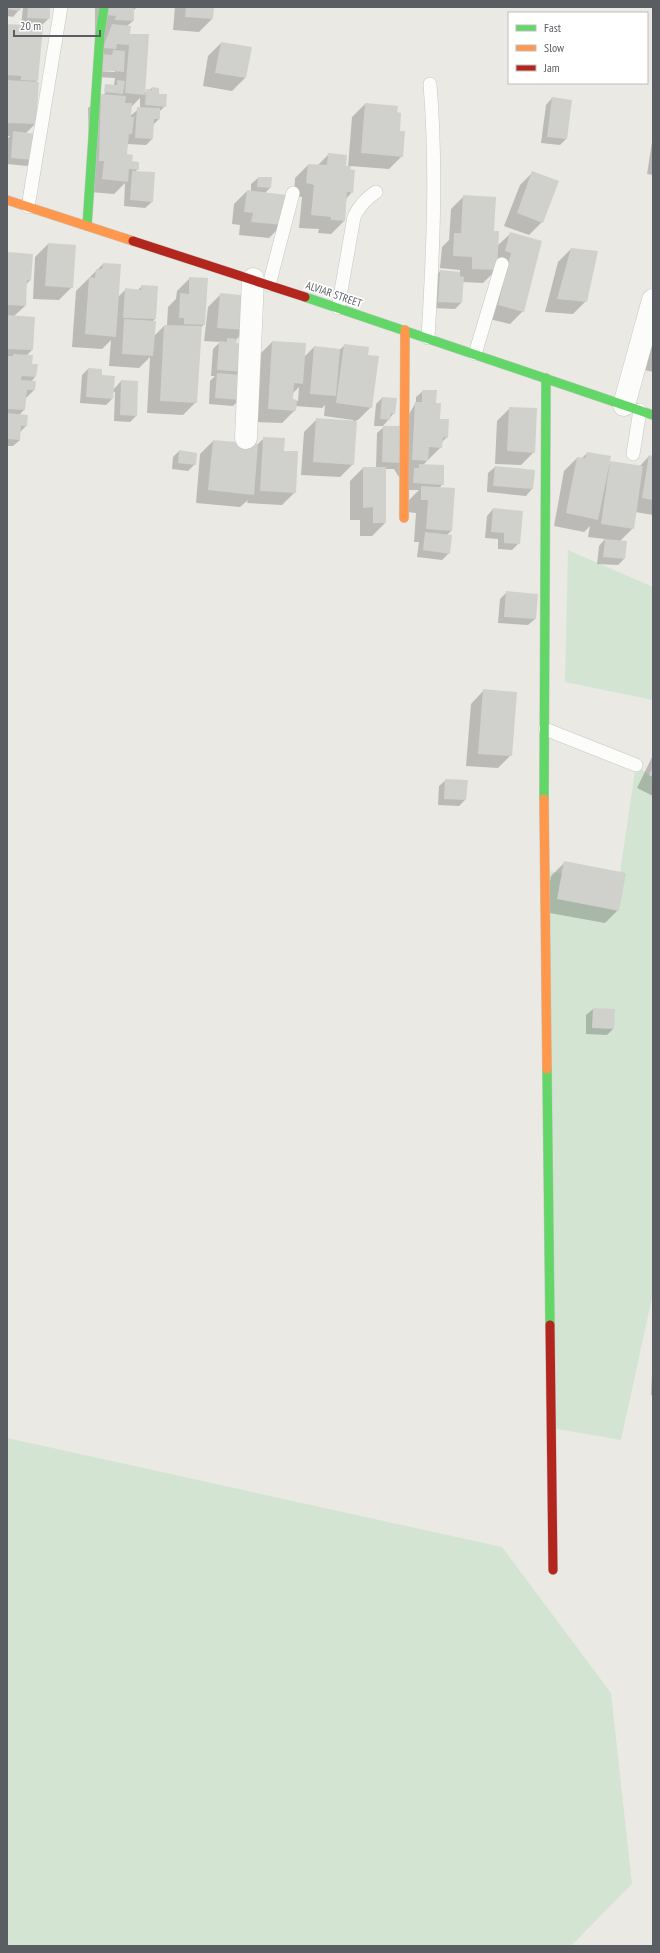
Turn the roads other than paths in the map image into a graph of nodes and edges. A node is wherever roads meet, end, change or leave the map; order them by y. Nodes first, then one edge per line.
1 (61, 7) edge
2 (104, 7) edge
3 (430, 84) dead end
4 (376, 192) dead end
5 (293, 193) dead end
6 (7, 200) edge
7 (28, 207) junction
8 (87, 226) junction
9 (502, 264) dead end
10 (261, 282) junction
11 (653, 300) edge
12 (338, 308) junction
13 (405, 330) junction
14 (428, 338) junction
15 (475, 354) junction
16 (546, 378) junction
17 (632, 408) junction
18 (653, 415) edge
19 (246, 438) dead end
20 (633, 454) dead end
21 (404, 518) dead end
22 (545, 728) junction
23 (636, 765) dead end
24 (553, 1570) dead end

1 - 7 lane
2 - 8 street
3 - 14 lane
4 - 12 lane
5 - 10 lane
6 - 7 street, ALVIAR STREET
7 - 8 street, ALVIAR STREET
8 - 10 street, ALVIAR STREET
9 - 15 lane
10 - 12 street, ALVIAR STREET
10 - 19 street
11 - 17 street
12 - 13 street, ALVIAR STREET
13 - 14 street, ALVIAR STREET
13 - 21 street
14 - 15 street, ALVIAR STREET
15 - 16 street, ALVIAR STREET
16 - 17 street, ALVIAR STREET
16 - 22 street
17 - 18 street, ALVIAR STREET
17 - 20 lane
22 - 23 lane
22 - 24 street

